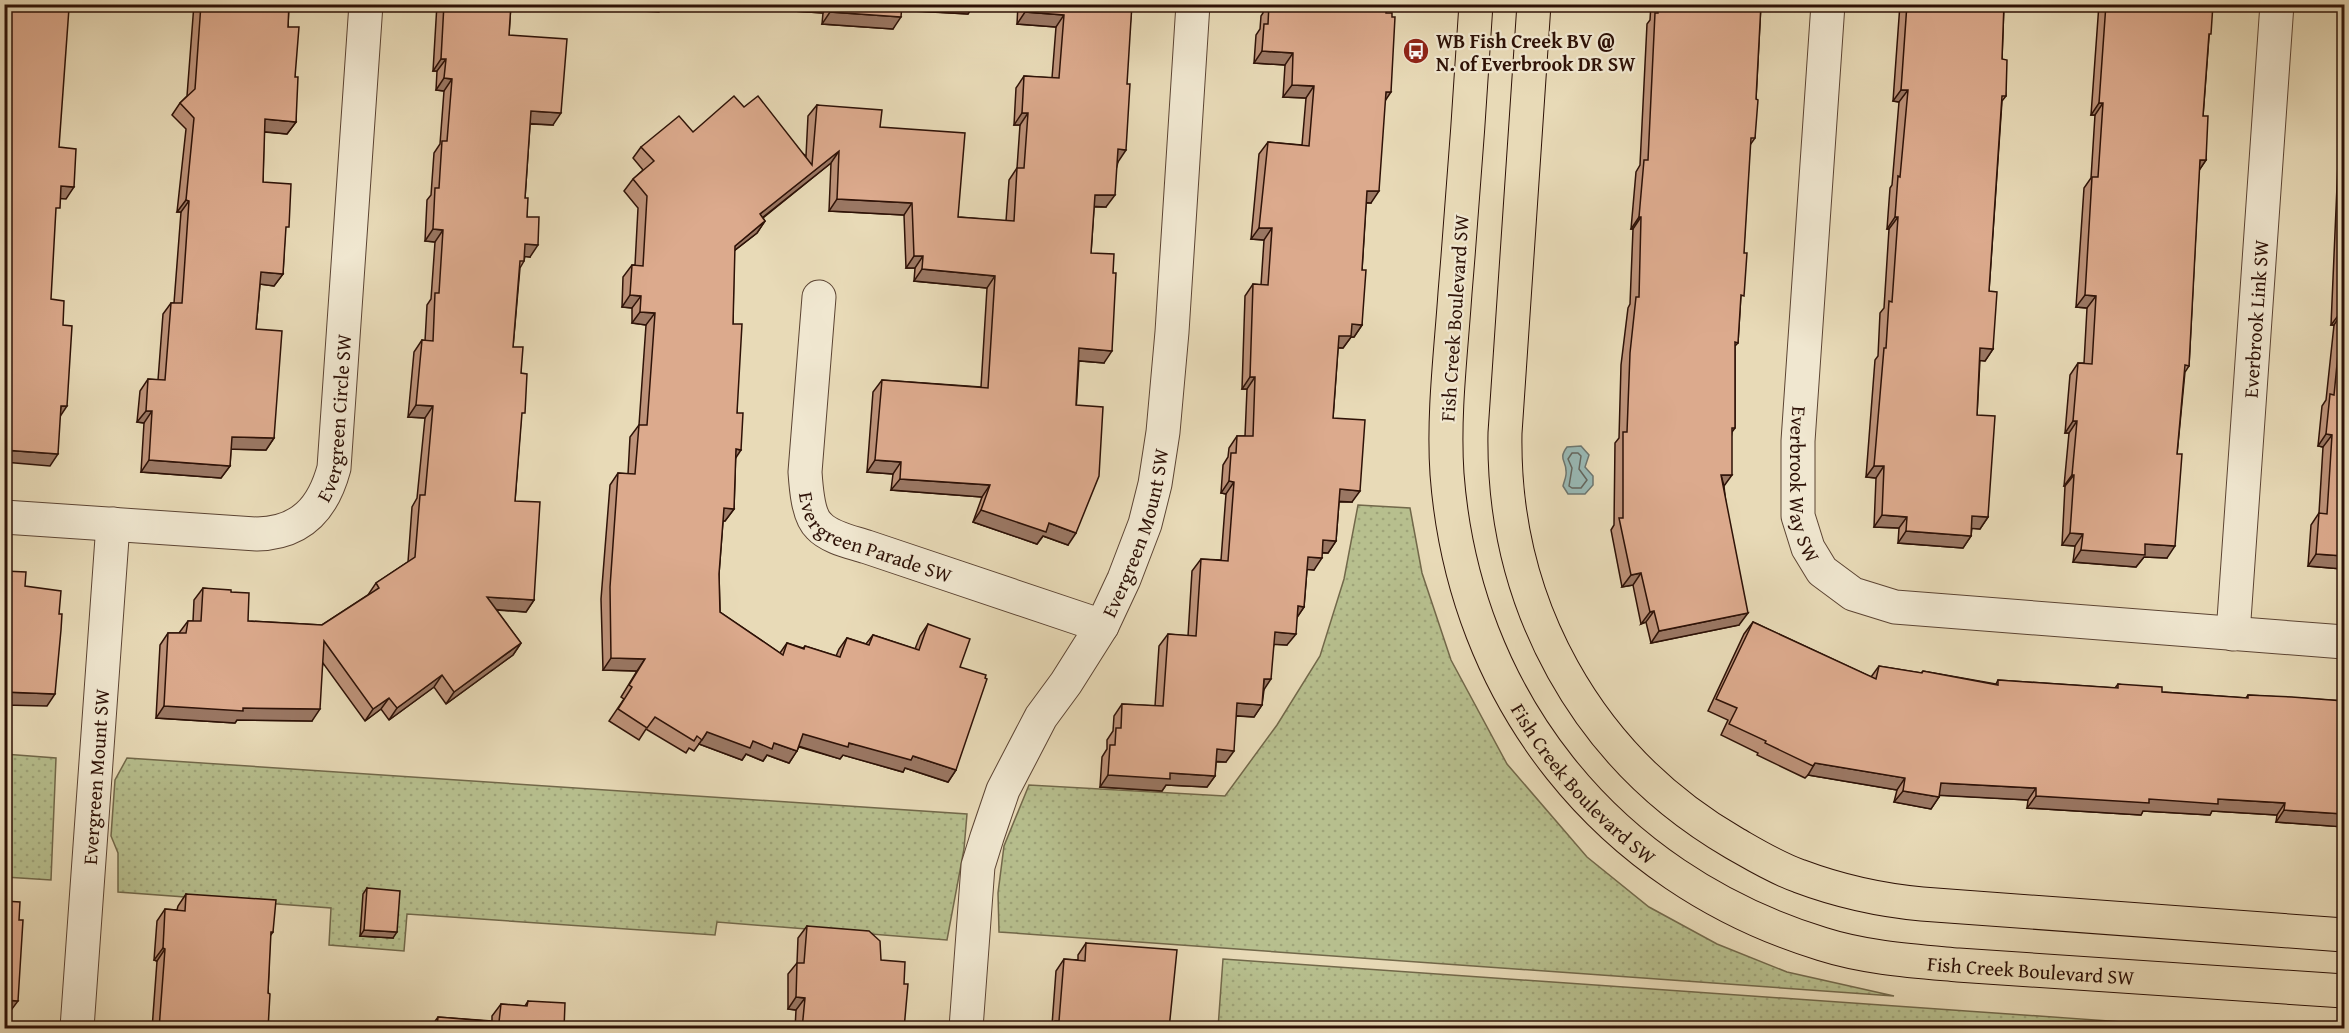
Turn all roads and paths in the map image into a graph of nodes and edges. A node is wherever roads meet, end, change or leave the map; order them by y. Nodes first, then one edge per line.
1 (366, 4) edge
2 (1193, 4) edge
3 (1476, 4) edge
4 (1534, 4) edge
5 (1828, 4) edge
6 (2277, 4) edge
7 (819, 297) dead end
8 (4, 517) edge
9 (113, 524) junction
10 (1102, 626) junction
11 (2233, 634) junction
12 (2344, 642) edge
13 (2344, 935) edge
14 (2344, 992) edge
15 (78, 1029) edge
16 (966, 1029) edge

1 - 9 street, Evergreen Circle SW
2 - 10 street, Evergreen Mount SW
3 - 14 main road, Fish Creek Boulevard SW
4 - 13 main road
5 - 11 street, Everbrook Way SW
6 - 11 street, Everbrook Link SW
7 - 10 street, Evergreen Parade SW
8 - 9 street, Evergreen Circle SW
9 - 15 street, Evergreen Mount SW
10 - 16 street, Evergreen Mount SW
11 - 12 street, Everbrook Way SW

